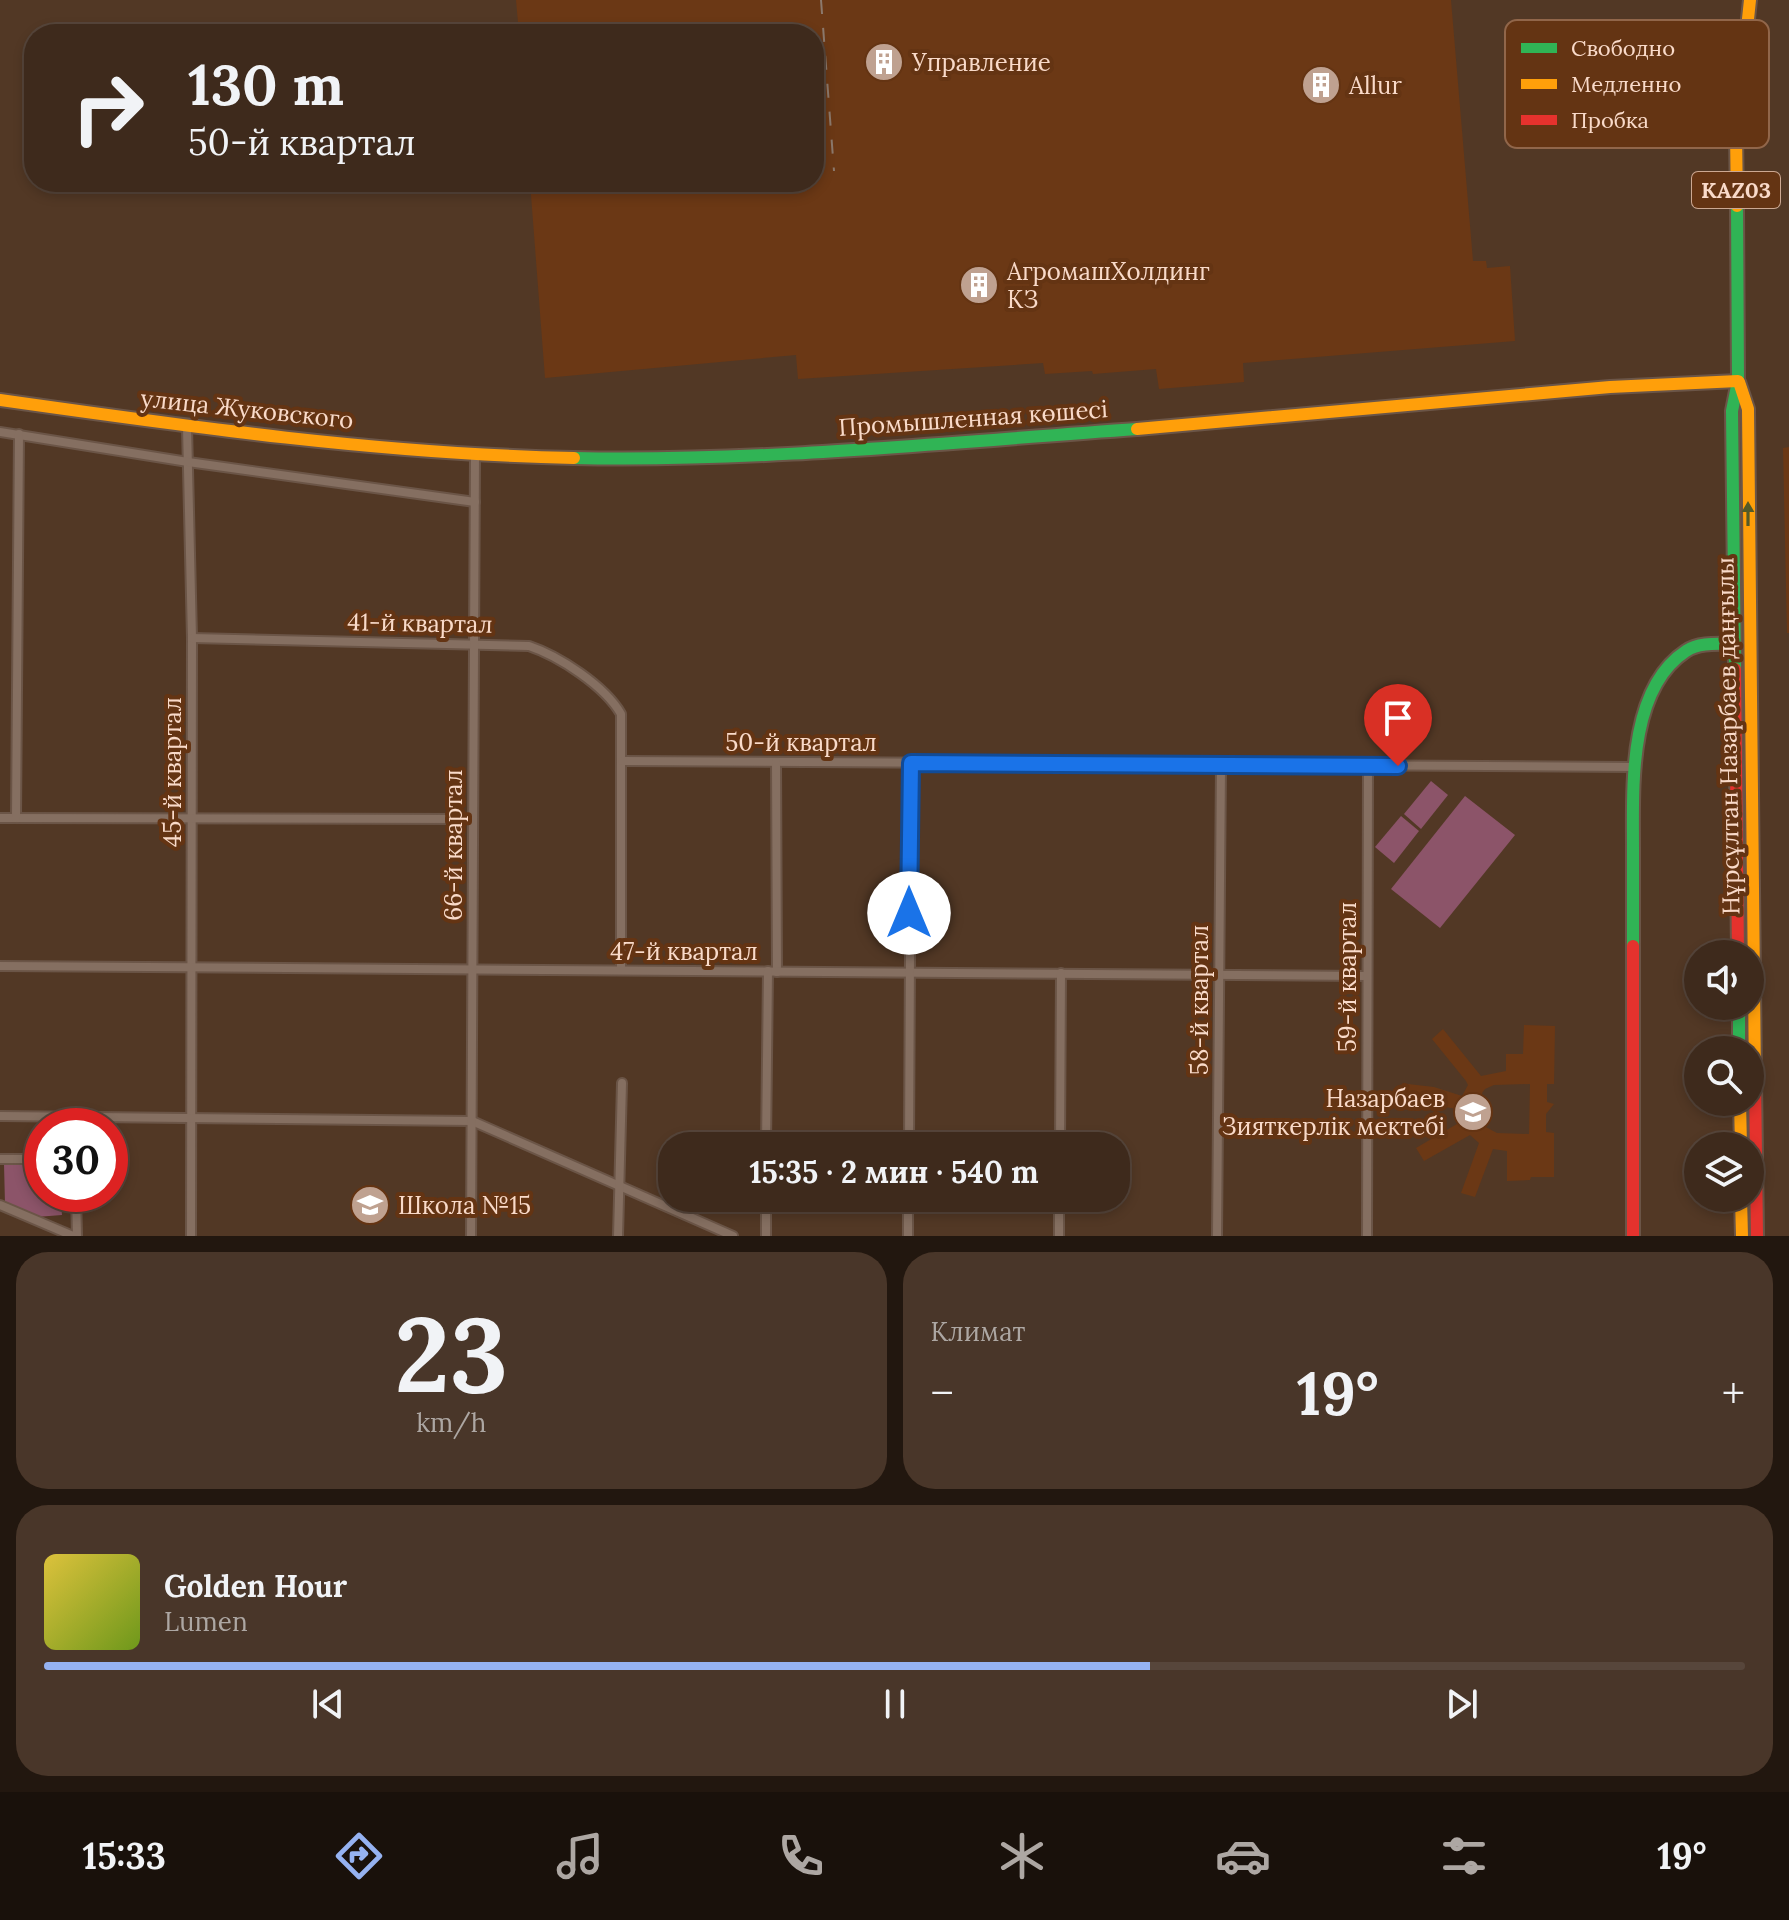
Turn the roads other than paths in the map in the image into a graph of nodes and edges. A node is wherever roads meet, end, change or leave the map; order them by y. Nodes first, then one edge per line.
1 (1750, 0) edge
2 (1748, 20) edge
3 (1736, 148) edge
4 (1738, 381) junction
5 (0, 400) edge
6 (187, 427) junction
7 (0, 432) edge
8 (19, 434) junction
9 (475, 455) junction
10 (489, 456) joint
11 (188, 462) junction
12 (475, 502) junction
13 (192, 638) junction
14 (1749, 642) junction
15 (1734, 644) junction
16 (473, 645) junction
17 (622, 761) junction
18 (776, 762) junction
19 (911, 763) junction
20 (1221, 765) junction
21 (1368, 766) junction
22 (1633, 767) junction
23 (0, 818) edge
24 (16, 818) junction
25 (192, 818) junction
26 (473, 819) junction
27 (1738, 940) edge
28 (0, 966) edge
29 (191, 968) junction
30 (473, 970) junction
31 (621, 970) junction
32 (772, 972) junction
33 (909, 972) junction
34 (1061, 973) junction
35 (1220, 975) junction
36 (1367, 976) junction
37 (622, 1083) dead end
38 (0, 1116) edge
39 (191, 1118) junction
40 (472, 1121) junction
41 (766, 1132) edge
42 (909, 1132) edge
43 (1060, 1132) edge
44 (0, 1159) edge
45 (24, 1159) edge
46 (620, 1186) junction
47 (0, 1205) edge
48 (76, 1212) edge
49 (766, 1212) edge
50 (908, 1212) edge
51 (1059, 1212) edge
52 (1741, 1212) edge
53 (75, 1236) edge
54 (191, 1236) edge
55 (471, 1236) edge
56 (618, 1236) edge
57 (733, 1236) edge
58 (766, 1236) edge
59 (908, 1236) edge
60 (1059, 1236) edge
61 (1217, 1236) edge
62 (1367, 1236) edge
63 (1633, 1236) edge
64 (1742, 1236) edge
65 (1757, 1236) edge

1 - 2 street, Нұрсұлтан Назарбаев даңғылы / KАZ03
3 - 4 street, Нұрсұлтан Назарбаев даңғылы / KАZ03
4 - 10 street, Промышленная көшесі
14 -> 4 street, Нұрсұлтан Назарбаев даңғылы / KАZ03
4 - 15 street, Нұрсұлтан Назарбаев даңғылы / KАZ03
5 - 6 street, улица Жуковского
6 - 9 street, улица Жуковского
6 - 11 street, 45-й квартал
7 - 8 street
8 - 11 street
8 - 24 street
9 - 10 street, улица Жуковского
9 - 12 street, 66-й квартал
11 - 12 street
11 - 13 street, 45-й квартал
12 - 16 street, 66-й квартал
13 - 16 street, 41-й квартал
13 - 25 street, 45-й квартал
14 - 15 street
14 - 65 street, Нұрсұлтан Назарбаев даңғылы / KАZ03
15 - 22 street
15 - 27 street, Нұрсұлтан Назарбаев даңғылы / KАZ03
16 - 17 street, 41-й квартал
16 - 26 street, 66-й квартал
17 - 18 street, 50-й квартал
17 - 31 street
18 - 19 street, 50-й квартал
18 - 32 street
19 - 20 street, 50-й квартал
19 - 33 street
20 - 21 street, 50-й квартал
20 - 35 street, 58-й квартал
21 - 22 street, 50-й квартал
21 - 36 street, 59-й квартал
22 - 63 street
23 - 24 street
24 - 25 street
25 - 26 street
25 - 29 street, 45-й квартал
26 - 30 street, 66-й квартал
28 - 29 street, 47-й квартал
29 - 30 street, 47-й квартал
29 - 39 street, 45-й квартал
30 - 31 street, 47-й квартал
30 - 40 street, 66-й квартал
31 - 32 street, 47-й квартал
32 - 33 street, 47-й квартал
32 - 41 street
33 - 34 street, 47-й квартал
33 - 42 street
34 - 35 street, 47-й квартал
34 - 43 street
35 - 36 street, 47-й квартал
35 - 61 street, 58-й квартал
36 - 62 street, 59-й квартал
37 - 46 street
38 - 39 street
39 - 40 street
39 - 54 street, 45-й квартал
40 - 46 street
40 - 55 street, 66-й квартал
44 - 45 street
46 - 56 street
46 - 57 street
47 - 53 street
48 - 53 street
49 - 58 street
50 - 59 street
51 - 60 street
52 - 64 street

